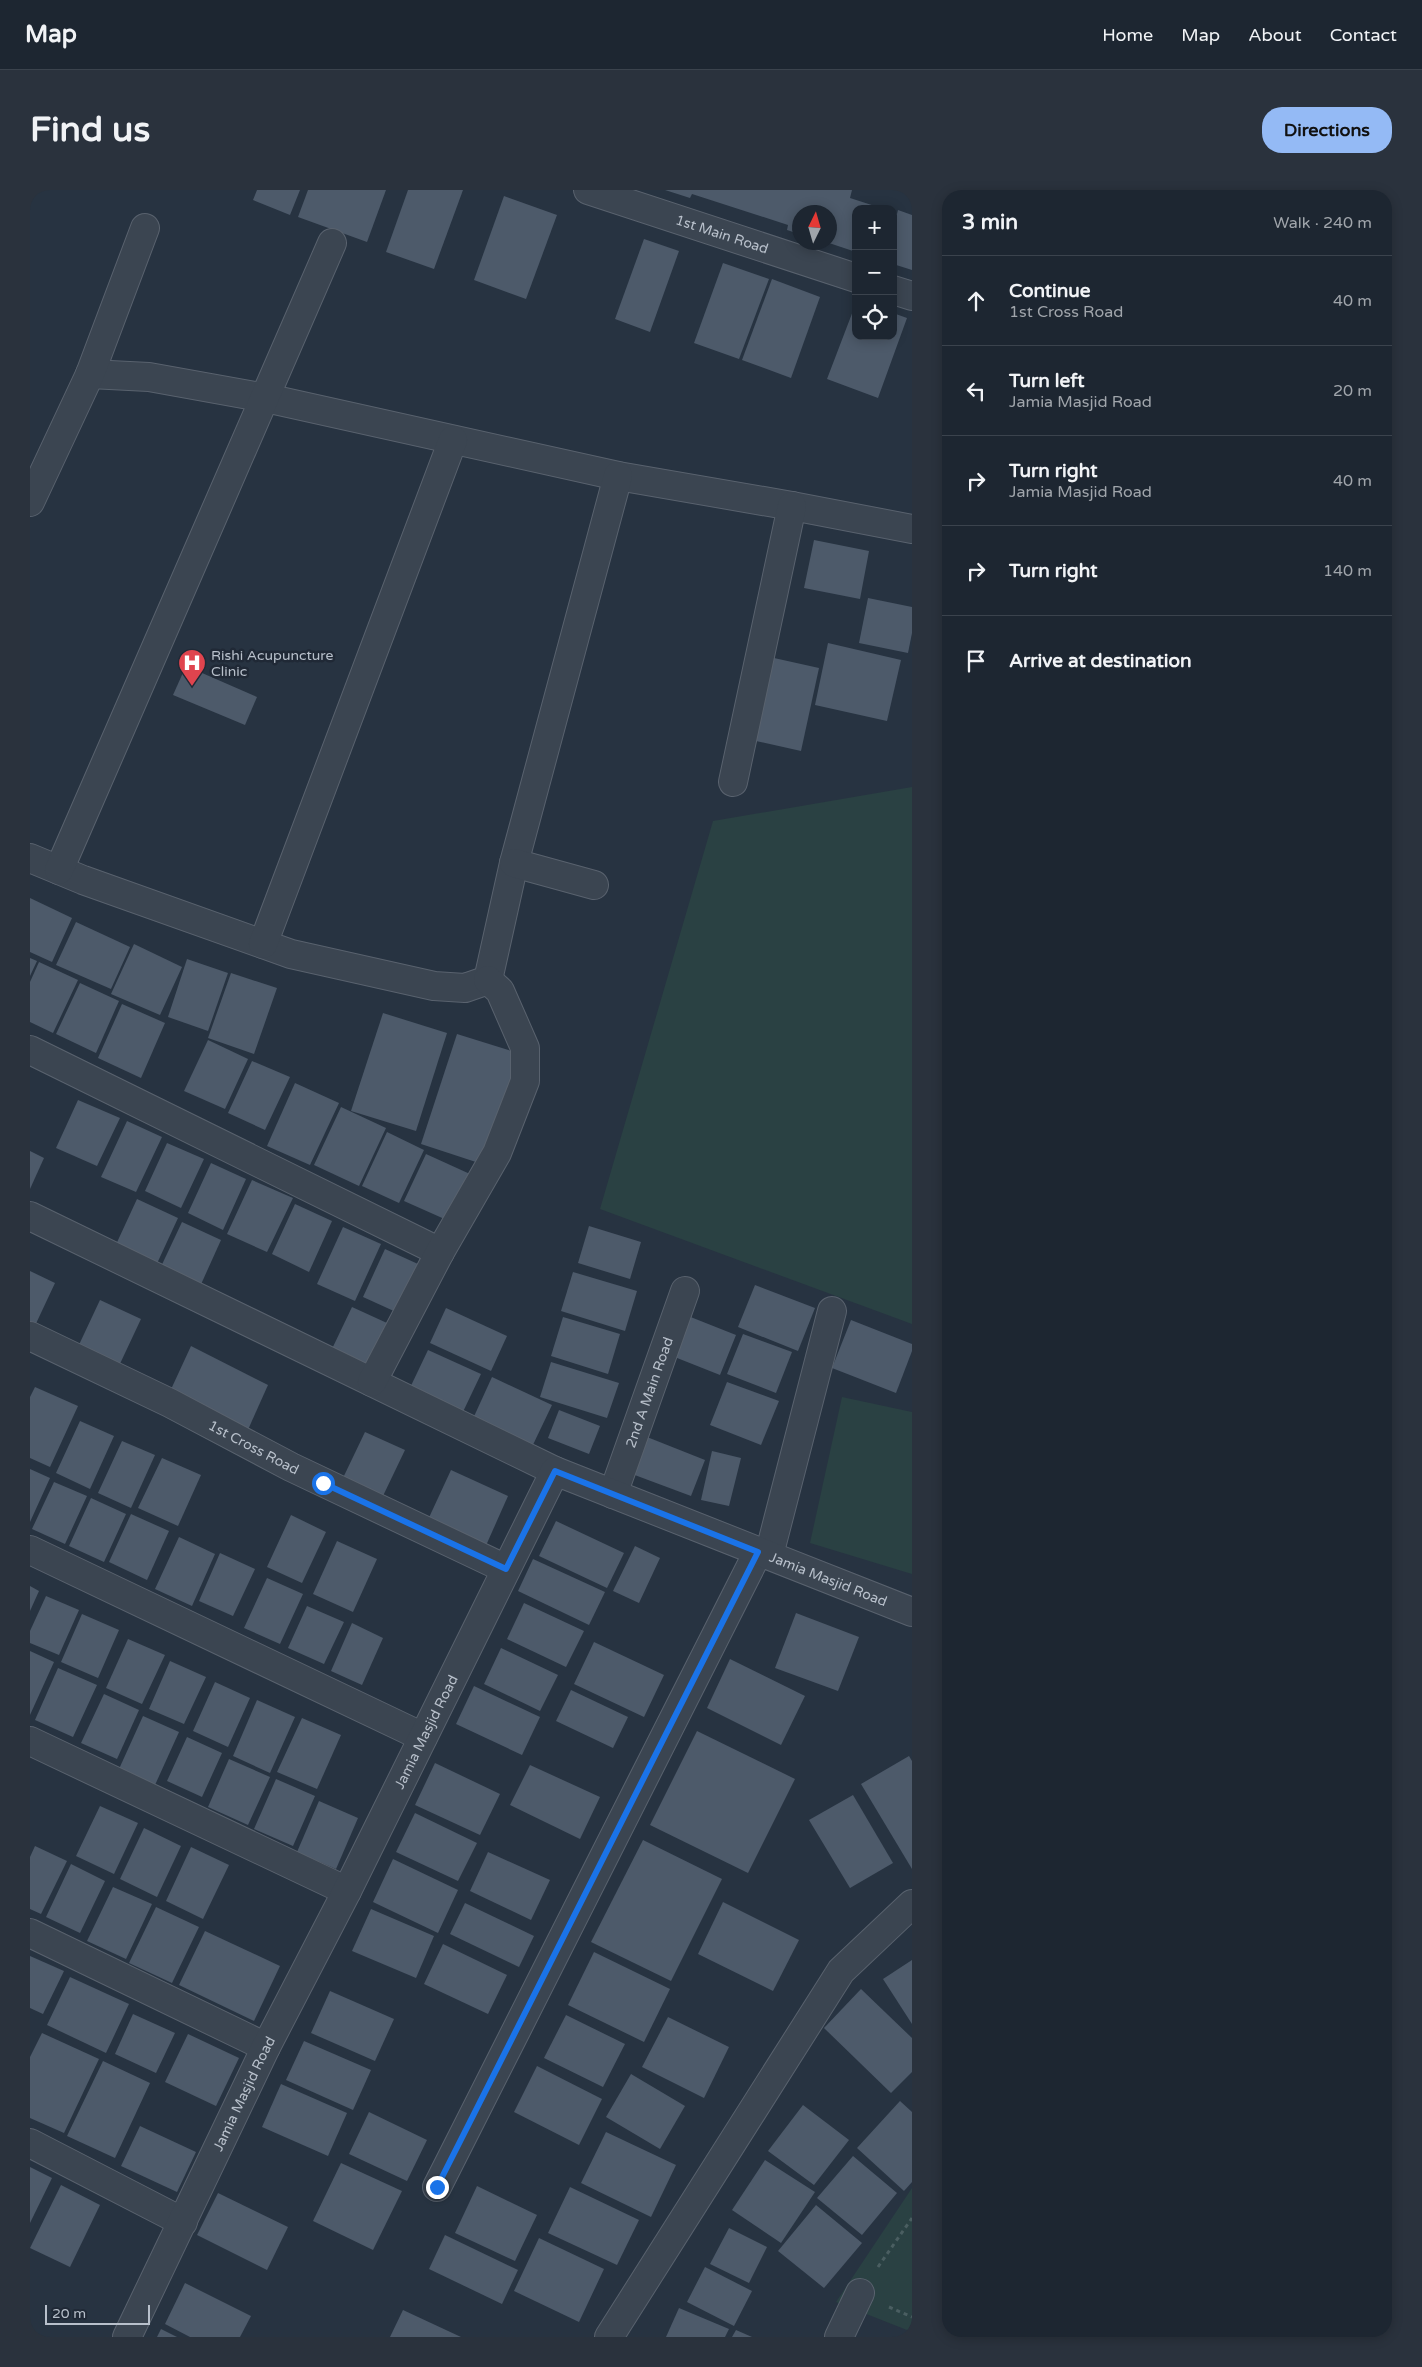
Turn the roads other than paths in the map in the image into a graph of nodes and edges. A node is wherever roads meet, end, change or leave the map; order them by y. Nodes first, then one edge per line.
1 (588, 190) edge
2 (145, 228) dead end
3 (332, 243) dead end
4 (852, 277) edge
5 (897, 291) edge
6 (912, 296) edge
7 (90, 374) junction
8 (266, 398) junction
9 (453, 440) junction
10 (618, 476) junction
11 (30, 502) edge
12 (792, 506) junction
13 (912, 529) edge
14 (733, 782) dead end
15 (30, 858) edge
16 (514, 863) junction
17 (59, 870) junction
18 (594, 886) dead end
19 (263, 944) junction
20 (488, 980) junction
21 (30, 1050) edge
22 (30, 1216) edge
23 (440, 1252) junction
24 (685, 1291) dead end
25 (832, 1311) dead end
26 (30, 1336) edge
27 (372, 1382) junction
28 (555, 1471) junction
29 (613, 1494) junction
30 (30, 1550) edge
31 (764, 1553) junction
32 (506, 1569) junction
33 (912, 1612) edge
34 (423, 1737) junction
35 (30, 1741) edge
36 (347, 1891) junction
37 (912, 1904) edge
38 (30, 1933) edge
39 (266, 2047) junction
40 (30, 2143) edge
41 (437, 2187) dead end
42 (183, 2222) junction
43 (860, 2293) road end
44 (127, 2337) edge
45 (609, 2337) edge
46 (839, 2337) edge

1 - 4 street, 1st Main Road
2 - 7 street
3 - 8 street
5 - 6 street
7 - 8 street
7 - 11 street
8 - 9 street
8 - 17 street
9 - 10 street
9 - 19 street
10 - 12 street
10 - 16 street
12 - 13 street
12 - 14 street
15 - 17 street
16 - 18 street
16 - 20 street
17 - 19 street
19 - 20 street
20 - 23 street
21 - 23 street
22 - 27 street
23 - 27 street
24 - 29 street, 2nd A Main Road
25 - 31 street
26 - 32 street, 1st Cross Road
27 - 28 street
28 - 29 street, Jamia Masjid Road
28 - 32 street, Jamia Masjid Road
29 - 31 street, Jamia Masjid Road
30 - 34 street
31 - 33 street, Jamia Masjid Road
31 - 41 street
32 - 34 street, Jamia Masjid Road
34 - 36 street, Jamia Masjid Road
35 - 36 street
36 - 39 street, Jamia Masjid Road
37 - 45 street
38 - 39 street
39 - 42 street, Jamia Masjid Road
40 - 42 street
42 - 44 street, Jamia Masjid Road
43 - 46 street

